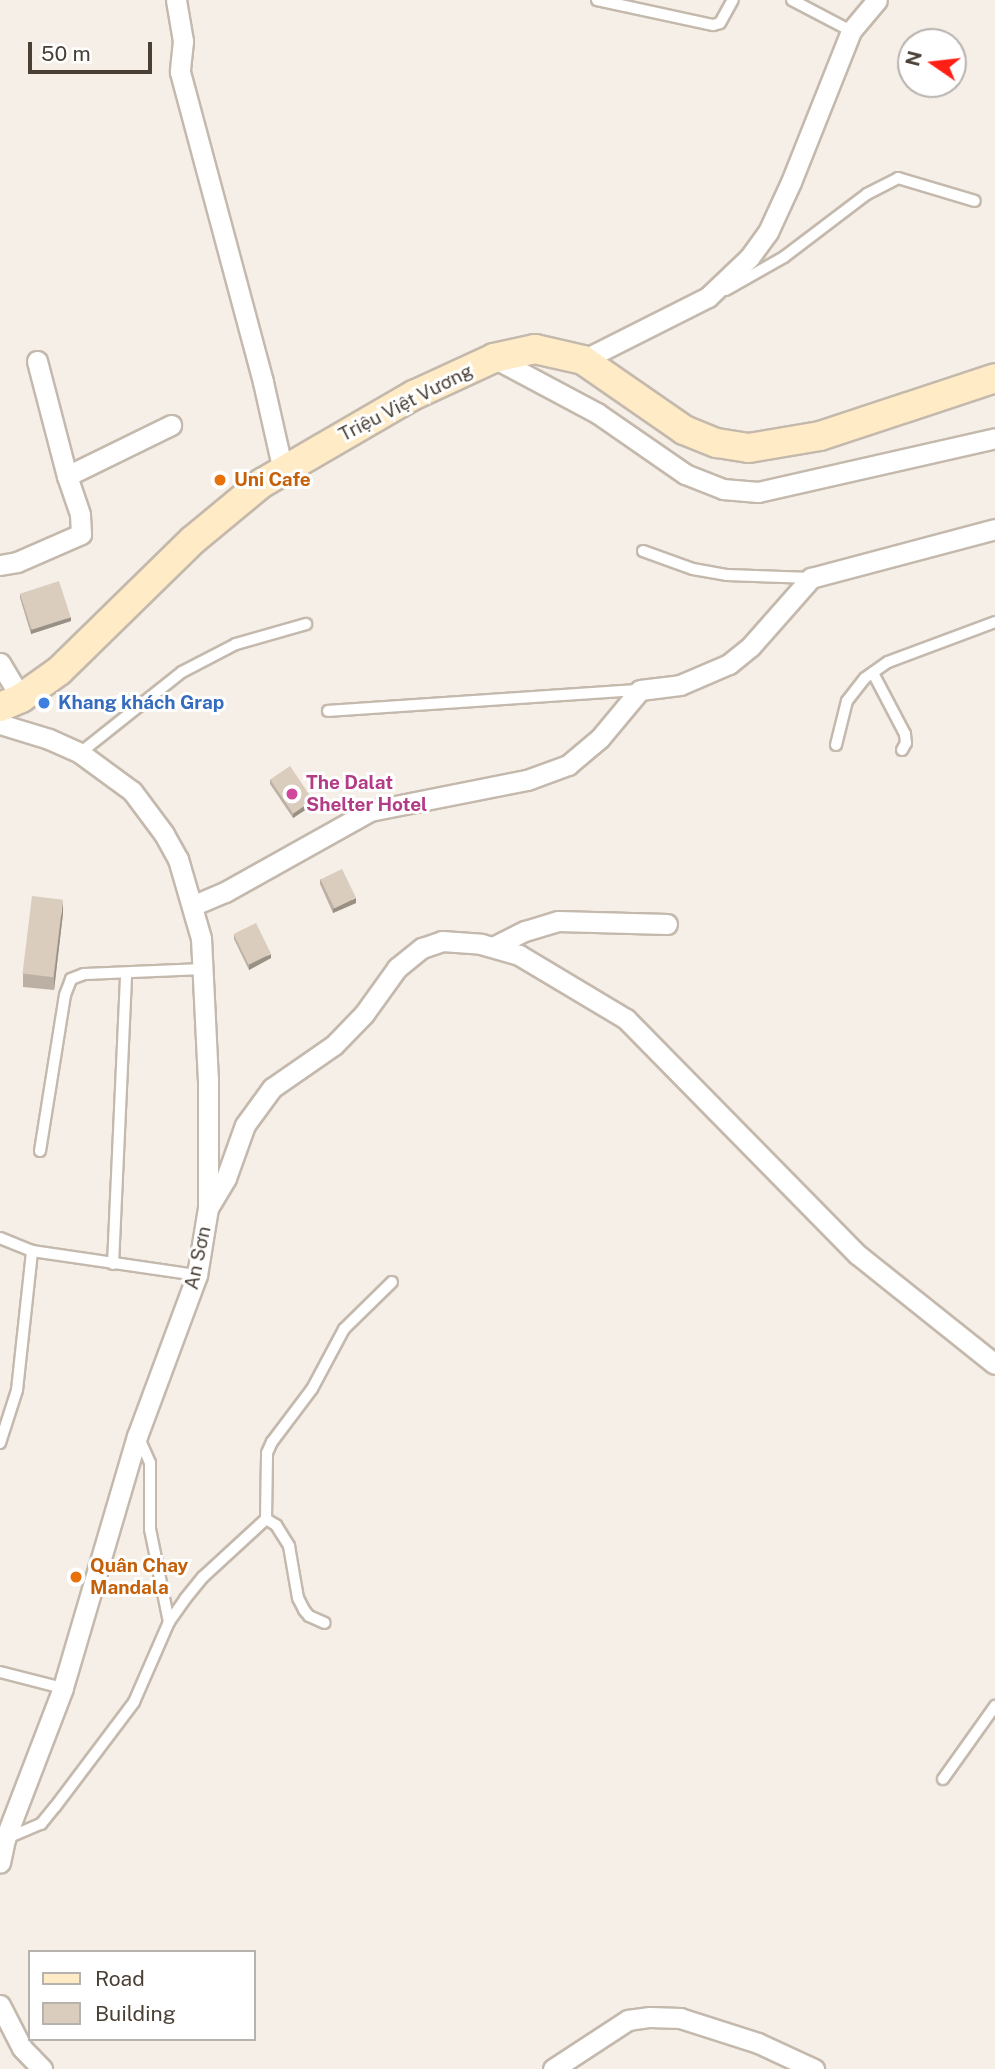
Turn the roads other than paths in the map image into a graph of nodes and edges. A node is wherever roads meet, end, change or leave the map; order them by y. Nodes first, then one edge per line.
1 (176, 0) edge
2 (597, 0) edge
3 (733, 0) edge
4 (792, 0) edge
5 (877, 0) edge
6 (851, 31) junction
7 (975, 201) dead end
8 (708, 297) junction
9 (494, 358) junction
10 (583, 359) junction
11 (37, 361) dead end
12 (995, 378) edge
13 (171, 425) dead end
14 (995, 438) edge
15 (283, 471) junction
16 (67, 476) junction
17 (995, 529) edge
18 (643, 551) dead end
19 (0, 565) edge
20 (811, 578) junction
21 (995, 622) edge
22 (306, 624) dead end
23 (0, 663) edge
24 (873, 673) junction
25 (640, 690) junction
26 (10, 703) edge
27 (328, 712) dead end
28 (0, 724) edge
29 (836, 745) dead end
30 (902, 750) dead end
31 (80, 753) junction
32 (194, 905) junction
33 (667, 924) dead end
34 (493, 947) junction
35 (204, 969) junction
36 (126, 975) junction
37 (40, 1151) dead end
38 (208, 1208) junction
39 (0, 1238) edge
40 (32, 1251) junction
41 (113, 1264) junction
42 (197, 1275) junction
43 (392, 1282) dead end
44 (995, 1364) edge
45 (137, 1436) junction
46 (0, 1443) edge
47 (267, 1519) junction
48 (170, 1622) junction
49 (325, 1623) dead end
50 (0, 1672) edge
51 (63, 1688) junction
52 (995, 1706) edge
53 (943, 1779) dead end
54 (5, 1839) junction
55 (0, 1862) edge
56 (0, 2005) edge
57 (42, 2069) edge
58 (553, 2069) edge
59 (814, 2069) edge

1 - 15 street
2 - 3 lane
4 - 6 lane
5 - 6 street
6 - 8 street
7 - 8 lane
8 - 10 street
9 - 10 street, Triệu Việt Vương
9 - 14 street
9 - 15 street, Triệu Việt Vương
10 - 12 street, Triệu Việt Vương
11 - 16 street
13 - 16 street
15 - 26 street, Triệu Việt Vương
16 - 19 street
17 - 20 street
18 - 20 lane
20 - 25 street
21 - 24 lane
22 - 31 lane
23 - 26 street
24 - 29 lane
24 - 30 lane
25 - 27 lane
25 - 32 street
28 - 31 street, An Sơn
31 - 32 street, An Sơn
32 - 35 street, An Sơn
33 - 34 street
34 - 38 street
34 - 44 street
35 - 36 lane
35 - 38 street, An Sơn
36 - 37 lane
36 - 41 lane
38 - 42 street, An Sơn
39 - 40 lane
40 - 41 lane
40 - 46 lane
41 - 42 lane
42 - 45 street, An Sơn
43 - 47 lane
45 - 48 lane
45 - 51 street, An Sơn
47 - 48 lane
47 - 49 lane
48 - 54 lane
50 - 51 lane
51 - 54 street, An Sơn
52 - 53 lane
54 - 55 street, An Sơn
56 - 57 street
58 - 59 street

